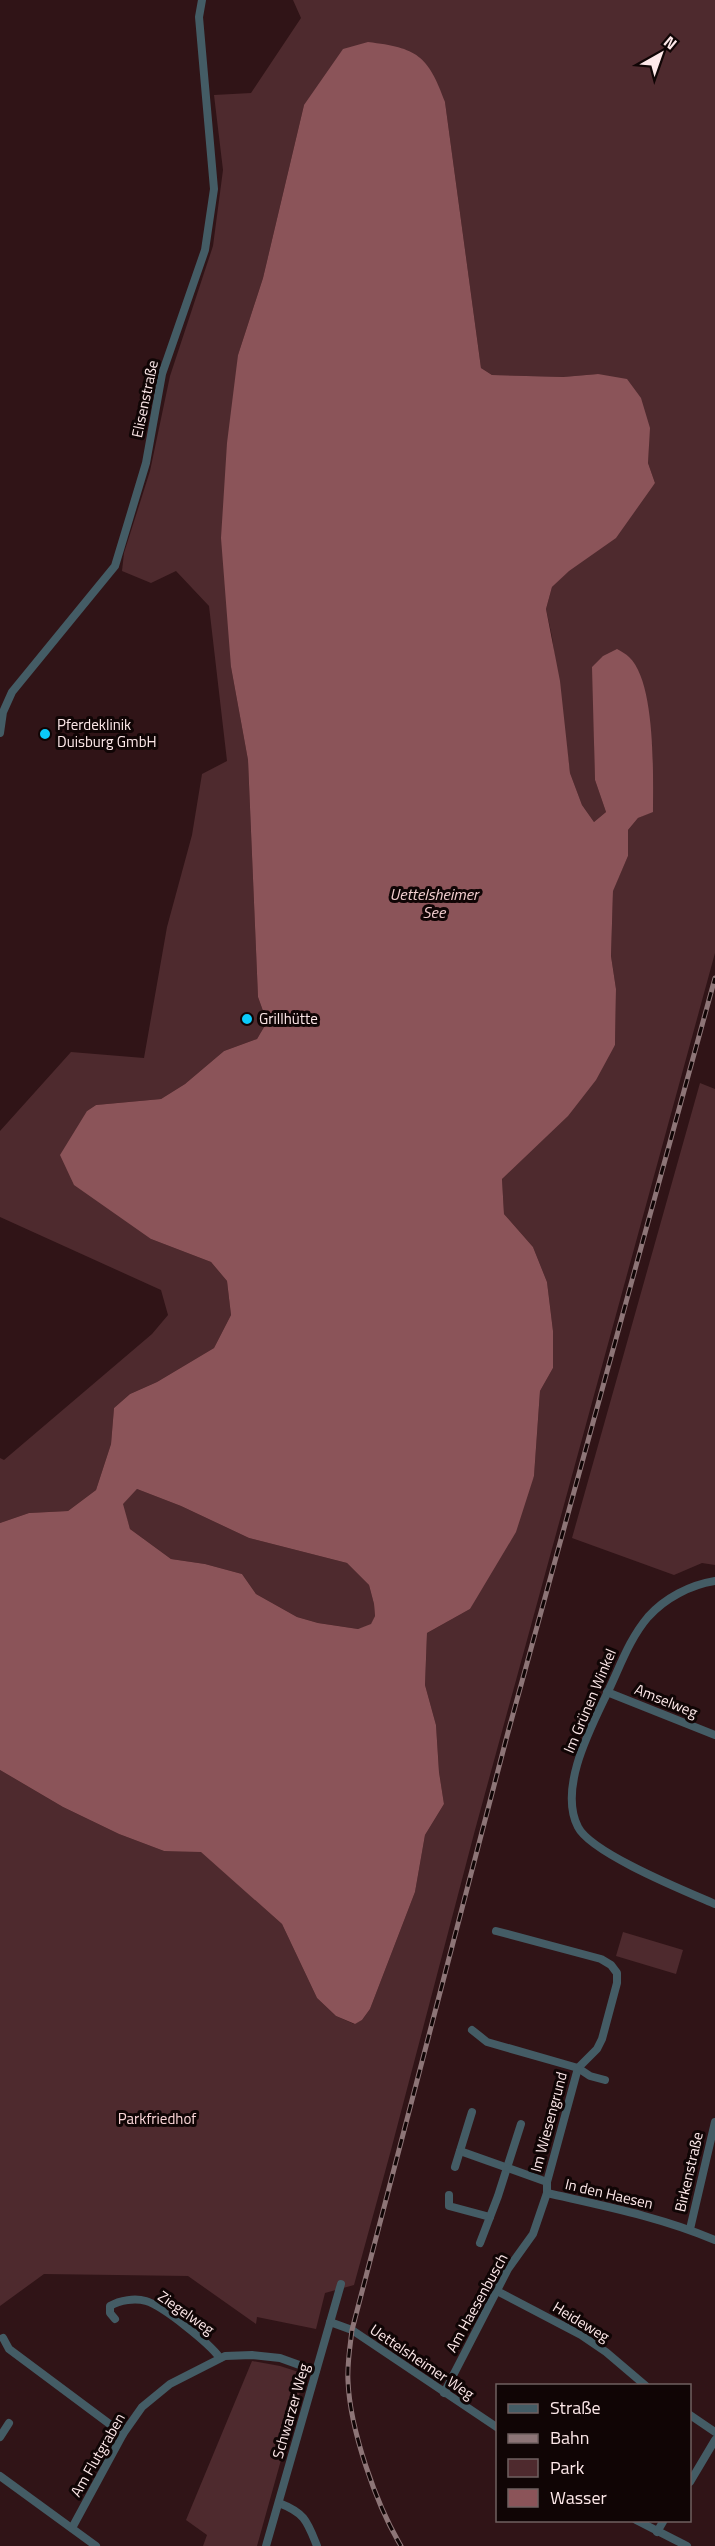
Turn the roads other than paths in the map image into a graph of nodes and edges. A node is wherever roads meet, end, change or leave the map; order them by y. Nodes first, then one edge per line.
1 (202, 0) edge
2 (0, 733) edge
3 (715, 1581) edge
4 (608, 1692) junction
5 (715, 1735) edge
6 (715, 1904) edge
7 (496, 1931) dead end
8 (472, 2030) dead end
9 (578, 2068) junction
10 (605, 2080) dead end
11 (472, 2112) dead end
12 (715, 2122) edge
13 (521, 2124) dead end
14 (460, 2151) junction
15 (455, 2167) dead end
16 (507, 2169) junction
17 (547, 2182) junction
18 (547, 2193) junction
19 (449, 2195) dead end
20 (490, 2217) junction
21 (690, 2229) junction
22 (715, 2240) edge
23 (480, 2242) dead end
24 (341, 2284) dead end
25 (497, 2291) junction
26 (115, 2319) dead end
27 (330, 2322) junction
28 (3, 2338) dead end
29 (220, 2358) junction
30 (316, 2371) junction
31 (645, 2384) edge
32 (444, 2393) junction
33 (691, 2416) edge
34 (9, 2423) dead end
35 (496, 2427) edge
36 (715, 2432) edge
37 (123, 2434) junction
38 (0, 2437) edge
39 (715, 2440) edge
40 (0, 2476) edge
41 (691, 2480) edge
42 (279, 2503) junction
43 (640, 2522) edge
44 (663, 2522) edge
45 (72, 2528) junction
46 (657, 2532) junction
47 (96, 2546) edge
48 (266, 2546) edge
49 (317, 2546) edge
50 (687, 2546) edge

1 - 2 street, Elisenstraße
3 - 4 street, Im Grünen Winkel
4 - 5 street, Amselweg
4 - 6 street, Im Grünen Winkel
7 - 9 street, Im Wiesengrund
8 - 9 street, Im Wiesengrund
9 - 10 street, Im Wiesengrund
9 - 17 street, Im Wiesengrund
11 - 14 street
12 - 21 street, Birkenstraße
13 - 16 street
14 - 15 street
14 - 16 street, In den Haesen
16 - 17 street, In den Haesen
16 - 20 street, Am Haesenbusch
17 - 18 street, In den Haesen
18 - 21 street, In den Haesen
18 - 25 street, Am Haesenbusch
19 - 20 street
20 - 23 street, Am Haesenbusch
21 - 22 street, In den Haesen
24 - 27 street, Schwarzer Weg
25 - 31 street, Heideweg
25 - 32 street, Am Haesenbusch
26 - 29 street, Ziegelweg
27 - 30 street, Schwarzer Weg
27 - 32 street, Uettelsheimer Weg
28 - 37 street
29 - 30 street, Am Flutgraben
29 - 37 street, Am Flutgraben
30 - 42 street, Schwarzer Weg
32 - 35 street, Uettelsheimer Weg
33 - 36 street
34 - 38 street
37 - 45 street, Am Flutgraben
39 - 41 street
40 - 45 street
42 - 48 street, Schwarzer Weg
42 - 49 street
43 - 46 street
44 - 46 street
45 - 47 street
46 - 50 street

